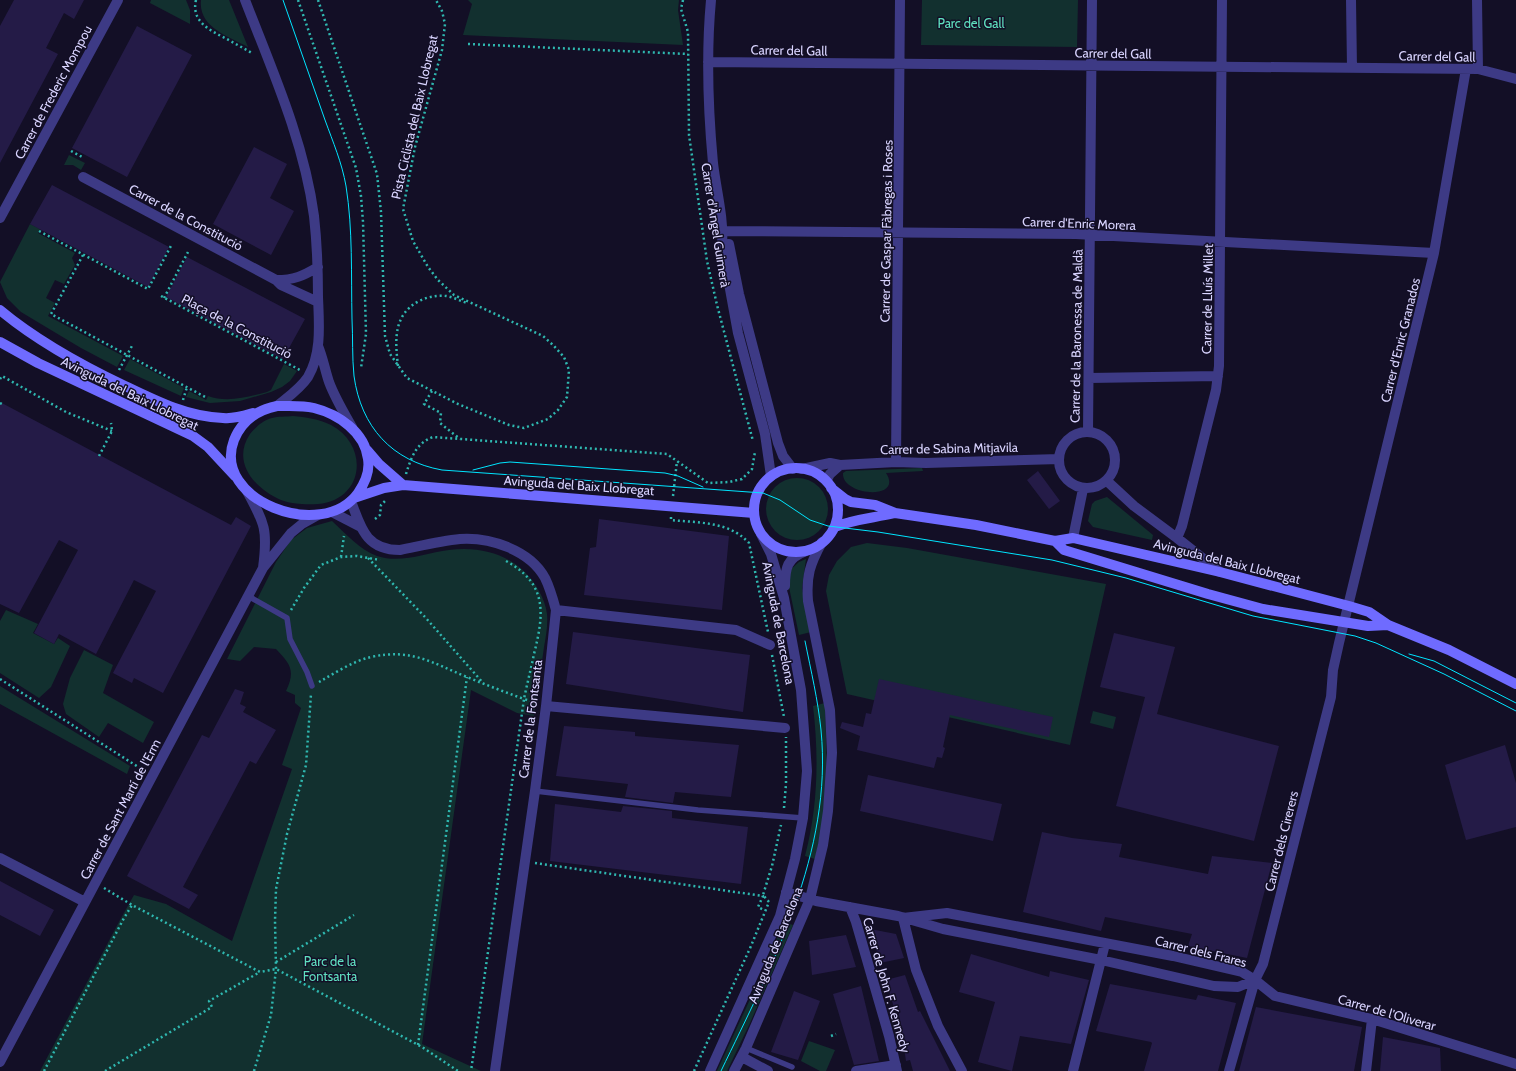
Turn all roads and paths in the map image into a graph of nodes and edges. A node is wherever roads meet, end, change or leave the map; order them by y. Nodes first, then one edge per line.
1 (118, 0) edge
2 (196, 0) edge
3 (245, 0) edge
4 (298, 0) edge
5 (318, 0) edge
6 (436, 0) edge
7 (682, 0) edge
8 (710, 0) edge
9 (900, 0) edge
10 (1092, 0) edge
11 (1222, 0) edge
12 (1351, 0) edge
13 (1477, 0) edge
14 (468, 44) dead end
15 (252, 53) dead end
16 (688, 54) junction
17 (708, 62) junction
18 (899, 64) junction
19 (1092, 66) junction
20 (1222, 67) junction
21 (1352, 68) junction
22 (1466, 69) junction
23 (1478, 69) junction
24 (1516, 79) edge
25 (71, 151) dead end
26 (84, 158) dead end
27 (84, 177) dead end
28 (0, 218) edge
29 (39, 231) dead end
30 (723, 231) junction
31 (898, 232) junction
32 (1090, 235) junction
33 (1221, 242) junction
34 (172, 244) dead end
35 (188, 252) dead end
36 (1434, 253) junction
37 (83, 255) junction
38 (318, 267) junction
39 (276, 280) junction
40 (318, 302) junction
41 (475, 305) junction
42 (0, 310) edge
43 (0, 342) edge
44 (133, 344) dead end
45 (318, 346) junction
46 (127, 355) junction
47 (398, 367) junction
48 (360, 368) dead end
49 (118, 371) dead end
50 (301, 371) dead end
51 (1218, 376) junction
52 (1089, 378) junction
53 (0, 379) edge
54 (187, 387) junction
55 (432, 391) junction
56 (207, 398) dead end
57 (183, 400) dead end
58 (277, 406) junction
59 (259, 411) junction
60 (111, 423) dead end
61 (352, 427) junction
62 (112, 431) junction
63 (1088, 432) junction
64 (460, 439) junction
65 (754, 443) dead end
66 (365, 448) junction
67 (756, 450) dead end
68 (100, 456) dead end
69 (1059, 459) junction
70 (677, 461) junction
71 (896, 462) junction
72 (840, 465) junction
73 (797, 469) junction
74 (771, 476) junction
75 (239, 480) junction
76 (1107, 481) junction
77 (829, 484) junction
78 (403, 485) junction
79 (1083, 489) junction
80 (247, 491) junction
81 (353, 499) junction
82 (672, 505) junction
83 (332, 512) junction
84 (754, 512) junction
85 (895, 513) junction
86 (318, 515) junction
87 (671, 517) dead end
88 (375, 519) dead end
89 (361, 527) junction
90 (835, 527) junction
91 (761, 534) junction
92 (344, 536) dead end
93 (1073, 538) junction
94 (1177, 538) junction
95 (1055, 541) junction
96 (822, 542) junction
97 (806, 551) junction
98 (341, 557) junction
99 (368, 557) junction
100 (503, 559) dead end
101 (380, 560) dead end
102 (263, 568) junction
103 (1220, 572) junction
104 (248, 596) junction
105 (784, 598) junction
106 (556, 610) junction
107 (1347, 614) junction
108 (287, 618) junction
109 (1388, 625) junction
110 (770, 645) junction
111 (467, 678) junction
112 (0, 679) edge
113 (484, 684) junction
114 (1516, 684) edge
115 (312, 686) junction
116 (524, 700) junction
117 (546, 706) junction
118 (785, 728) junction
119 (152, 776) junction
120 (535, 791) junction
121 (783, 817) junction
122 (803, 818) junction
123 (0, 858) edge
124 (525, 861) junction
125 (95, 883) junction
126 (786, 892) junction
127 (763, 896) junction
128 (810, 899) junction
129 (85, 902) junction
130 (132, 905) junction
131 (850, 907) junction
132 (765, 910) junction
133 (354, 915) dead end
134 (903, 918) junction
135 (1105, 944) junction
136 (1101, 960) junction
137 (276, 962) junction
138 (276, 969) junction
139 (260, 972) junction
140 (1255, 980) junction
141 (1372, 1019) junction
142 (836, 1034) dead end
143 (831, 1036) dead end
144 (418, 1045) junction
145 (744, 1053) junction
146 (0, 1062) edge
147 (1516, 1064) edge
148 (792, 1067) dead end
149 (896, 1068) edge
150 (44, 1071) edge
151 (105, 1071) edge
152 (254, 1071) edge
153 (458, 1071) edge
154 (471, 1071) edge
155 (495, 1071) edge
156 (694, 1071) edge
157 (710, 1071) edge
158 (734, 1071) edge
159 (768, 1071) edge
160 (856, 1071) edge
161 (962, 1071) edge
162 (1073, 1071) edge
163 (1229, 1071) edge
164 (1366, 1071) edge

1 - 28 street, Carrer de Frederic Mompou
2 - 15 path
3 - 38 street
4 - 48 path
5 - 47 path, Pista Ciclista del Baix Llobregat
6 - 41 path, Pista Ciclista del Baix Llobregat
7 - 16 path, Carrer d'Àngel Guimerà
8 - 17 street, Carrer d'Àngel Guimerà
9 - 18 street, Carrer de Gaspar Fàbregas i Roses
10 - 19 street, Carrer de la Baronessa de Maldà
11 - 20 street, Carrer de Lluís Millet
12 - 21 street
13 - 23 street
14 - 16 path
16 - 65 path, Carrer d'Àngel Guimerà
17 - 18 street, Carrer del Gall
17 - 30 street, Carrer d'Àngel Guimerà
18 - 19 street, Carrer del Gall
18 - 31 street, Carrer de Gaspar Fàbregas i Roses
19 - 20 street, Carrer del Gall
19 - 32 street, Carrer de la Baronessa de Maldà
20 - 21 street, Carrer del Gall
20 - 33 street, Carrer de Lluís Millet
21 - 22 street, Carrer del Gall
22 - 23 street, Carrer del Gall
22 - 36 street, Carrer d'Enric Granados
23 - 24 street, Carrer del Gall
25 - 26 path
27 - 39 street, Carrer de la Constitució
29 - 37 path
30 - 31 street, Carrer d'Enric Morera
30 - 73 street, Carrer d'Àngel Guimerà
30 - 74 street, Carrer d'Àngel Guimerà
31 - 32 street, Carrer d'Enric Morera
31 - 71 street, Carrer de Gaspar Fàbregas i Roses
32 - 33 street, Carrer d'Enric Morera
32 - 52 street, Carrer de la Baronessa de Maldà
33 - 36 street, Carrer d'Enric Morera
33 - 51 street, Carrer de Lluís Millet
34 - 37 path
35 - 50 path, Plaça de la Constitució
36 - 107 street, Carrer d'Enric Granados
37 - 46 path
38 - 39 street
38 - 40 street
39 - 40 street, Carrer de la Constitució
40 - 45 street
41 - 47 path
41 - 55 path, Pista Ciclista del Baix Llobregat
42 - 59 street, Avinguda del Baix Llobregat
43 - 75 street, Avinguda del Baix Llobregat
44 - 46 path
45 - 58 street
45 - 61 street
46 - 49 path
46 - 54 path
47 - 55 path, Pista Ciclista del Baix Llobregat
51 - 52 street
51 - 94 street, Carrer de Lluís Millet
52 - 63 street, Carrer de la Baronessa de Maldà
53 - 62 path
54 - 56 path
54 - 57 path
55 - 64 path
58 - 59 street
58 - 61 street
59 - 75 street
60 - 62 path
61 - 66 street
62 - 68 path
63 - 69 street
63 - 76 street
64 - 70 path
64 - 78 path
66 - 78 street
66 - 81 street
67 - 70 path
69 - 71 street, Carrer de Sabina Mitjavila
69 - 79 street
70 - 82 path
71 - 72 street, Carrer de Sabina Mitjavila
72 - 73 street, Carrer de Sabina Mitjavila
72 - 77 street
73 - 74 street
73 - 77 street
74 - 84 street
75 - 80 street
76 - 79 street
76 - 94 street
77 - 85 street, Avinguda del Baix Llobregat
77 - 90 street
78 - 81 street, Avinguda del Baix Llobregat
78 - 82 street, Avinguda del Baix Llobregat
78 - 88 path
79 - 93 street
80 - 86 street
80 - 102 street, Carrer de Sant Martí de l'Erm
81 - 83 street
81 - 89 street, Carrer de la Fontsanta
82 - 84 street, Avinguda del Baix Llobregat
83 - 86 street
83 - 89 street, Carrer de la Fontsanta
84 - 91 street
85 - 90 street, Avinguda del Baix Llobregat
85 - 95 street, Avinguda del Baix Llobregat
86 - 102 street, Carrer de Sant Martí de l'Erm
87 - 110 path, Avinguda de Barcelona
89 - 106 street, Carrer de la Fontsanta
90 - 96 street
91 - 97 street
91 - 105 street
92 - 98 path
93 - 95 street, Avinguda del Baix Llobregat
93 - 103 street, Avinguda del Baix Llobregat
94 - 103 street
95 - 107 street, Avinguda del Baix Llobregat
96 - 97 street
96 - 128 street, Avinguda de Barcelona
97 - 105 street
98 - 99 path
98 - 108 path
99 - 101 path
99 - 113 path
100 - 116 path
102 - 104 street, Carrer de Sant Martí de l'Erm
103 - 107 street, Avinguda del Baix Llobregat
104 - 108 lane
104 - 119 street, Carrer de Sant Martí de l'Erm
105 - 122 street, Avinguda de Barcelona
106 - 110 street
106 - 117 street, Carrer de la Fontsanta
107 - 109 street, Avinguda del Baix Llobregat
107 - 109 street, Avinguda del Baix Llobregat
107 - 140 street, Carrer dels Cirerers
108 - 115 lane
109 - 114 street, Avinguda del Baix Llobregat
110 - 118 path, Avinguda de Barcelona
111 - 113 path
111 - 115 path
111 - 144 path
112 - 119 path
113 - 116 path
115 - 137 path
116 - 154 path
117 - 118 street
117 - 120 street, Carrer de la Fontsanta
118 - 121 path, Avinguda de Barcelona
119 - 125 street, Carrer de Sant Martí de l'Erm
120 - 121 lane
120 - 124 street, Carrer de la Fontsanta
121 - 122 lane
121 - 127 path, Avinguda de Barcelona
122 - 126 street, Avinguda de Barcelona
123 - 129 street
124 - 127 path
124 - 155 street, Carrer de la Fontsanta
125 - 129 street, Carrer de Sant Martí de l'Erm
125 - 130 path
126 - 128 street, Carrer dels Frares
126 - 157 street, Avinguda de Barcelona
127 - 132 path, Avinguda de Barcelona
127 - 132 path
128 - 131 street, Carrer dels Frares
128 - 145 street, Avinguda de Barcelona
129 - 146 street, Carrer de Sant Martí de l'Erm
130 - 139 path
130 - 150 path
131 - 134 street, Carrer dels Frares
131 - 149 street, Carrer de John F. Kennedy
132 - 156 path
133 - 137 path
134 - 135 street, Carrer dels Frares
134 - 136 street, Carrer dels Frares
134 - 161 street
135 - 136 street
135 - 140 street, Carrer dels Frares
136 - 140 street, Carrer dels Frares
136 - 162 street
137 - 138 path
138 - 139 path
138 - 144 path
138 - 152 path
139 - 151 path
140 - 141 street, Carrer de l'Oliverar
140 - 163 street, Carrer dels Cirerers
141 - 147 street, Carrer de l'Oliverar
141 - 164 street
142 - 143 path
144 - 153 path
145 - 148 lane
145 - 158 street, Avinguda de Barcelona
145 - 159 street
149 - 160 street

